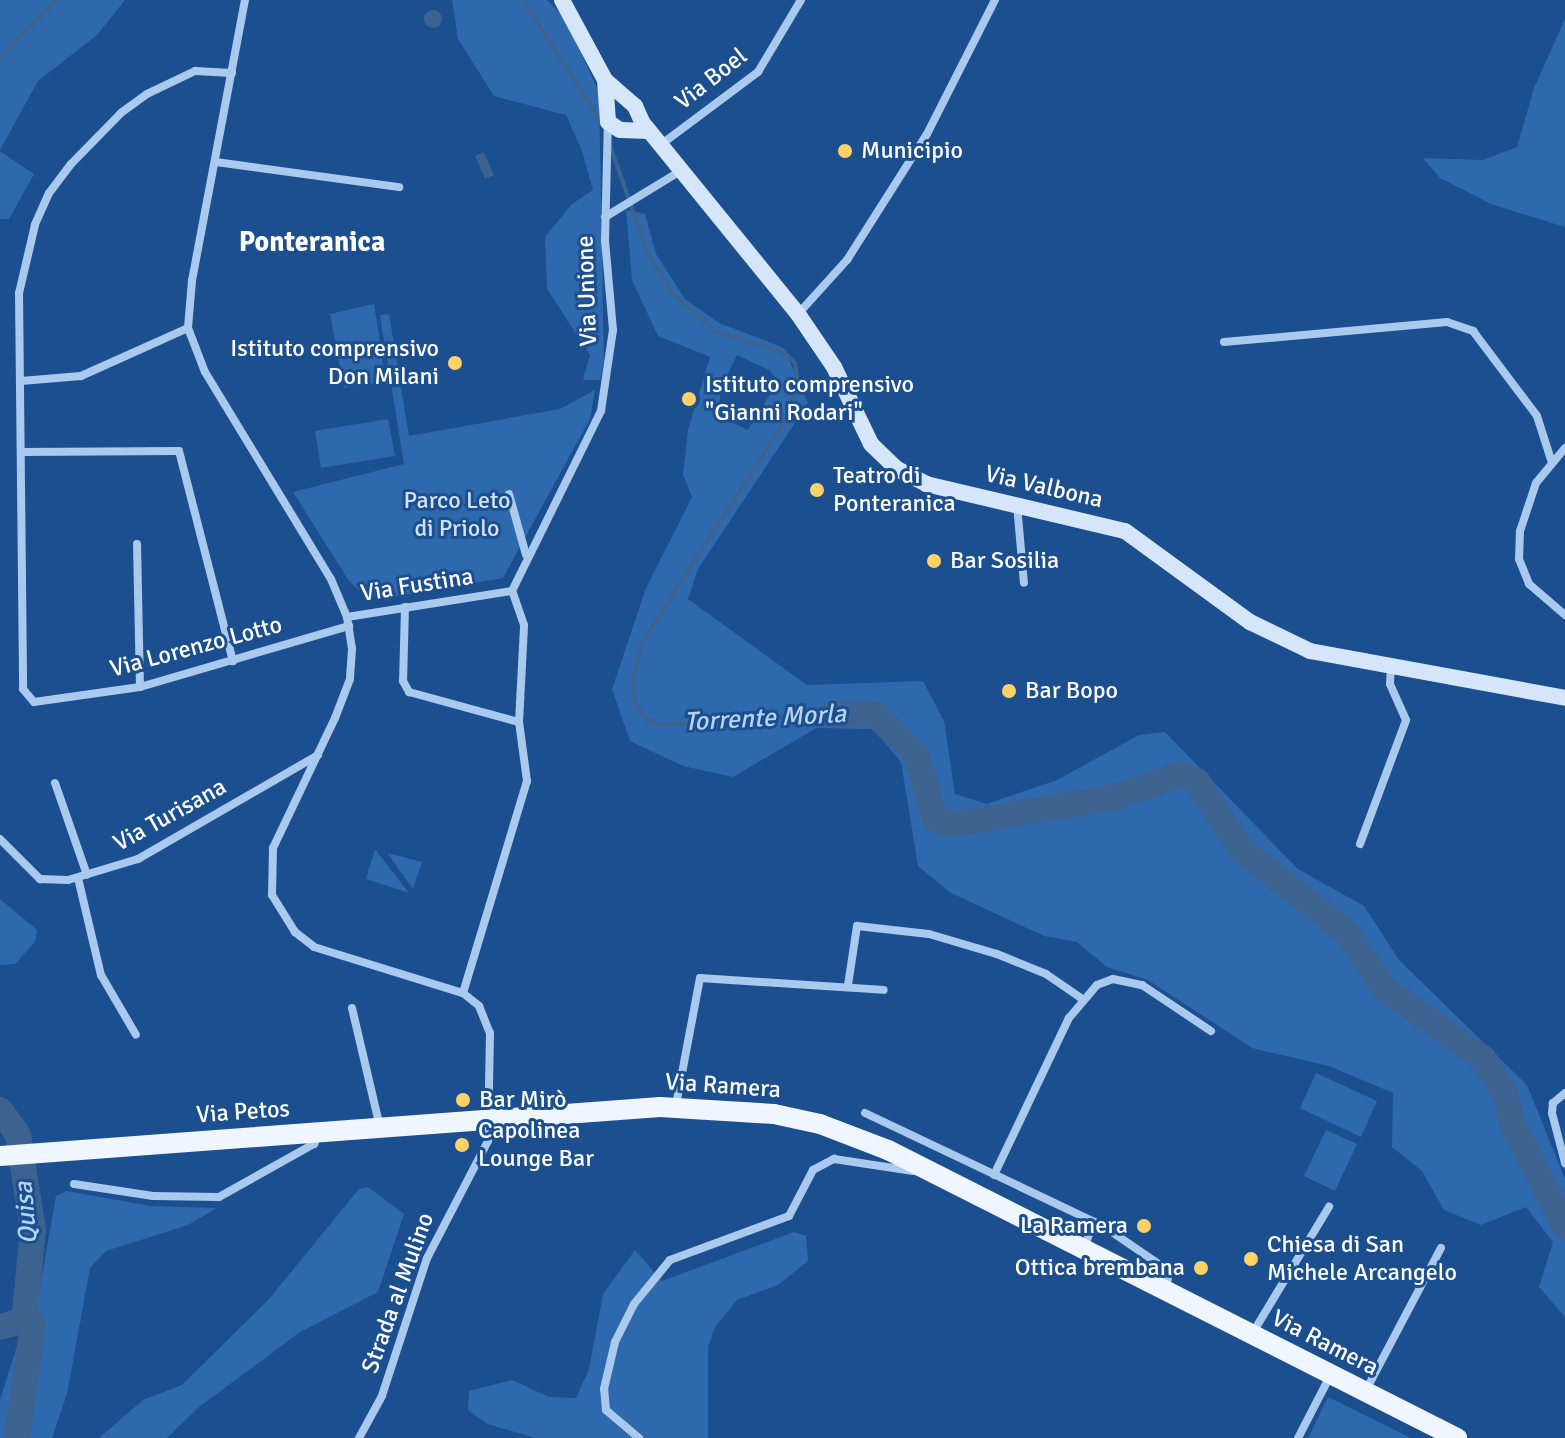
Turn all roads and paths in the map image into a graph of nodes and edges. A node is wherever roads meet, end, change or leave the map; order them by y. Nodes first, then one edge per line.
1 (245, 0) edge
2 (562, 0) edge
3 (801, 0) edge
4 (995, 0) edge
5 (232, 73) junction
6 (605, 80) junction
7 (626, 100) junction
8 (608, 115) junction
9 (631, 124) junction
10 (663, 143) junction
11 (610, 160) junction
12 (216, 162) junction
13 (683, 169) junction
14 (399, 187) dead end
15 (605, 217) junction
16 (798, 314) junction
17 (188, 328) junction
18 (1224, 342) dead end
19 (21, 381) junction
20 (1565, 448) edge
21 (23, 452) junction
22 (1551, 460) junction
23 (509, 494) dead end
24 (1017, 505) junction
25 (137, 544) dead end
26 (526, 555) junction
27 (1024, 583) dead end
28 (512, 591) junction
29 (405, 607) junction
30 (1565, 615) edge
31 (348, 622) junction
32 (233, 661) junction
33 (1391, 665) junction
34 (140, 687) junction
35 (1565, 698) edge
36 (519, 722) junction
37 (318, 755) junction
38 (55, 783) dead end
39 (0, 839) edge
40 (1360, 844) dead end
41 (82, 876) junction
42 (848, 985) junction
43 (884, 990) dead end
44 (463, 993) junction
45 (1084, 1000) junction
46 (352, 1008) dead end
47 (1211, 1031) dead end
48 (136, 1035) dead end
49 (1565, 1093) edge
50 (676, 1107) junction
51 (865, 1113) dead end
52 (489, 1118) junction
53 (380, 1128) junction
54 (319, 1133) junction
55 (0, 1156) edge
56 (1565, 1163) edge
57 (994, 1175) junction
58 (942, 1177) junction
59 (74, 1184) dead end
60 (1329, 1207) dead end
61 (1098, 1224) junction
62 (1441, 1248) dead end
63 (1083, 1250) junction
64 (1166, 1292) junction
65 (1252, 1335) junction
66 (1330, 1375) junction
67 (1365, 1393) junction
68 (359, 1438) edge
69 (639, 1438) edge
70 (1298, 1438) edge
71 (1457, 1438) edge

1 - 5 street, Via Fustina
2 - 6 street
3 - 10 street, Via Boel
4 - 16 street
5 - 12 street, Via Fustina
5 - 19 street, Via Lorenzo Lotto
6 - 7 street
6 - 8 street
7 - 8 street
7 - 9 street
8 - 9 street, Via Valbona
8 - 11 street
9 - 10 street, Via Valbona
9 - 11 street
10 - 13 street, Via Valbona
11 - 15 street, Via Unione
12 - 14 street
12 - 17 street, Via Fustina
13 - 15 street
13 - 16 street, Via Valbona
15 - 26 street, Via Unione
16 - 24 street, Via Valbona
17 - 19 street
17 - 31 street, Via Fustina
18 - 22 street
19 - 21 street, Via Lorenzo Lotto
20 - 22 street
21 - 32 street
21 - 34 street, Via Lorenzo Lotto
22 - 30 street
23 - 26 street
24 - 27 street
24 - 33 street, Via Valbona
25 - 34 street
26 - 28 street, Via Unione
28 - 29 street, Via Fustina
28 - 36 street
29 - 31 street, Via Fustina
29 - 36 street
31 - 32 street, Via Lorenzo Lotto
31 - 37 street
32 - 34 street, Via Lorenzo Lotto
33 - 35 street, Via Valbona
33 - 40 street
36 - 44 street
37 - 41 street, Via Turisana
37 - 44 street
38 - 41 street
39 - 41 street, Via Turisana
41 - 48 street
42 - 43 street
42 - 45 street
42 - 50 street
44 - 52 street
45 - 47 street
45 - 57 street
46 - 53 street
49 - 56 street
50 - 52 main road, Via Ramera
50 - 58 main road, Via Ramera
51 - 57 street
52 - 53 main road, Via Petos
52 - 68 street, Strada al Mulino
53 - 54 main road, Via Petos
54 - 55 main road, Via Petos
54 - 59 street
57 - 61 street
58 - 63 main road, Via Ramera
58 - 69 street, Via Ramera
60 - 65 street
61 - 63 street
61 - 64 street
62 - 67 street
63 - 64 main road, Via Ramera
64 - 65 main road, Via Ramera
65 - 66 main road, Via Ramera
66 - 67 main road, Via Ramera
66 - 70 street
67 - 71 main road, Via Ramera

